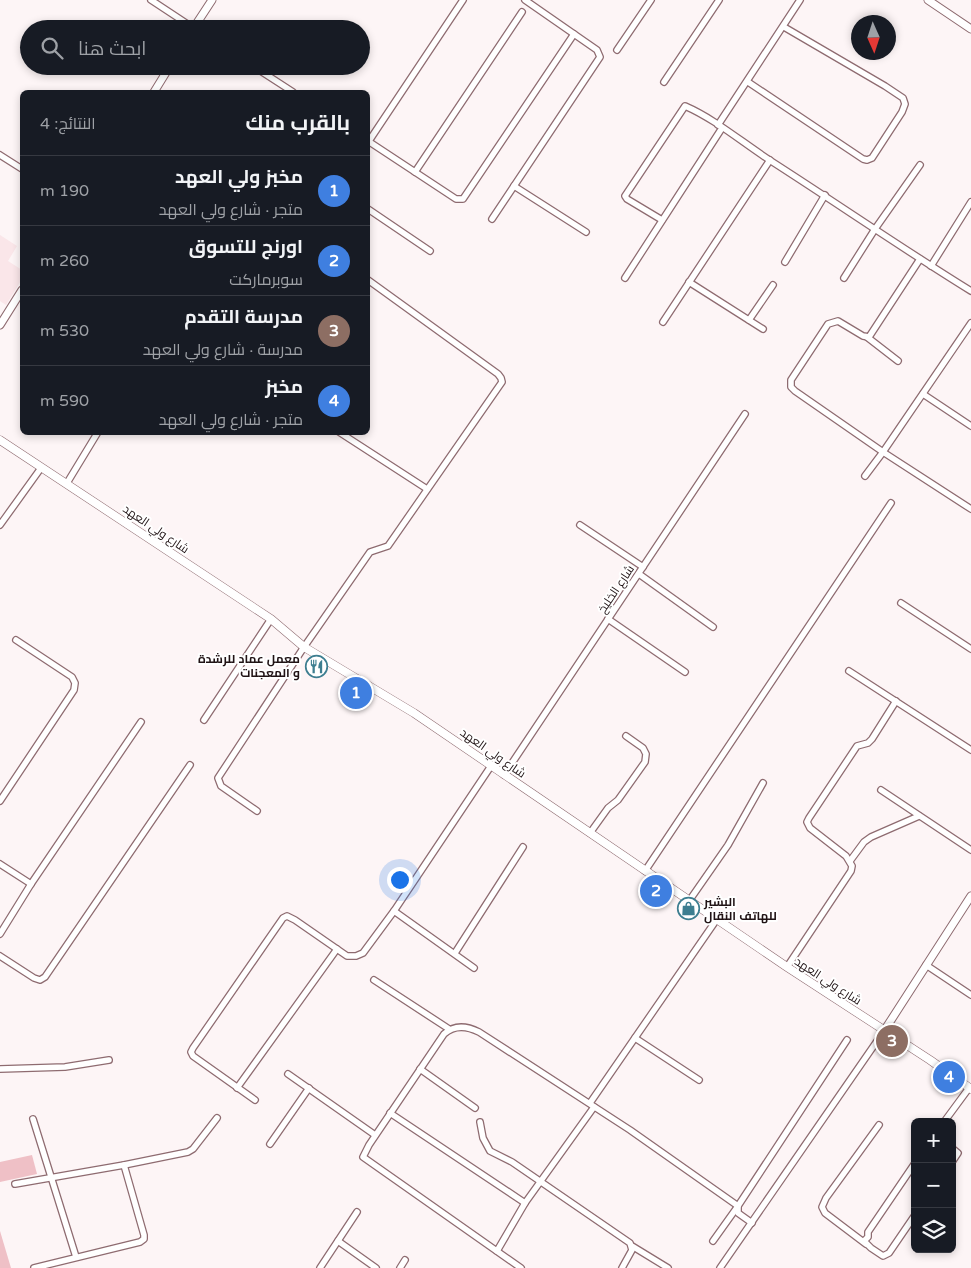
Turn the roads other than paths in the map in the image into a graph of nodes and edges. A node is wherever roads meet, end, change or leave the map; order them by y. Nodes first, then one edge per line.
1 (151, 0) edge
2 (212, 0) edge
3 (463, 0) edge
4 (525, 0) edge
5 (651, 0) edge
6 (719, 0) edge
7 (800, 0) edge
8 (928, 0) edge
9 (522, 12) dead end
10 (182, 20) edge
11 (199, 20) edge
12 (784, 26) junction
13 (971, 29) edge
14 (574, 34) junction
15 (617, 50) dead end
16 (164, 75) edge
17 (267, 75) edge
18 (664, 82) dead end
19 (748, 82) junction
20 (155, 90) edge
21 (290, 90) edge
22 (720, 127) junction
23 (370, 138) edge
24 (370, 142) edge
25 (0, 155) edge
26 (770, 160) junction
27 (920, 165) dead end
28 (20, 168) edge
29 (415, 172) junction
30 (514, 186) junction
31 (824, 195) junction
32 (971, 202) edge
33 (370, 210) edge
34 (492, 219) dead end
35 (662, 220) junction
36 (875, 229) junction
37 (586, 232) dead end
38 (430, 251) dead end
39 (920, 259) junction
40 (785, 262) dead end
41 (931, 266) junction
42 (624, 278) dead end
43 (844, 278) dead end
44 (370, 281) edge
45 (689, 282) junction
46 (772, 284) dead end
47 (971, 291) edge
48 (20, 293) edge
49 (749, 320) junction
50 (664, 322) dead end
51 (971, 323) edge
52 (0, 325) edge
53 (763, 329) dead end
54 (867, 337) junction
55 (898, 361) dead end
56 (923, 394) junction
57 (745, 414) dead end
58 (971, 426) edge
59 (96, 435) edge
60 (344, 435) edge
61 (0, 440) edge
62 (883, 452) junction
63 (41, 468) junction
64 (865, 476) dead end
65 (67, 483) junction
66 (427, 489) junction
67 (891, 503) dead end
68 (971, 509) edge
69 (0, 525) edge
70 (580, 525) dead end
71 (643, 567) junction
72 (638, 574) junction
73 (901, 604) dead end
74 (271, 619) junction
75 (608, 619) junction
76 (713, 627) dead end
77 (16, 640) dead end
78 (304, 647) junction
79 (971, 648) edge
80 (684, 672) dead end
81 (849, 672) dead end
82 (896, 702) junction
83 (204, 720) dead end
84 (141, 722) dead end
85 (626, 736) dead end
86 (971, 750) edge
87 (190, 765) dead end
88 (491, 766) junction
89 (504, 775) junction
90 (763, 783) dead end
91 (881, 790) dead end
92 (0, 801) edge
93 (256, 811) dead end
94 (919, 816) junction
95 (590, 834) junction
96 (523, 848) dead end
97 (971, 850) edge
98 (850, 862) junction
99 (0, 864) edge
100 (645, 871) junction
101 (31, 884) junction
102 (971, 896) edge
103 (689, 900) junction
104 (394, 911) junction
105 (717, 919) junction
106 (0, 934) edge
107 (337, 949) junction
108 (455, 953) junction
109 (0, 956) edge
110 (926, 965) junction
111 (474, 968) dead end
112 (787, 968) junction
113 (374, 980) dead end
114 (971, 995) edge
115 (449, 1029) junction
116 (884, 1031) junction
117 (635, 1038) junction
118 (847, 1040) dead end
119 (109, 1060) dead end
120 (0, 1069) edge
121 (420, 1069) junction
122 (288, 1074) dead end
123 (699, 1080) dead end
124 (237, 1088) junction
125 (309, 1088) junction
126 (970, 1088) edge
127 (255, 1100) dead end
128 (592, 1105) junction
129 (474, 1108) dead end
130 (390, 1113) junction
131 (216, 1118) dead end
132 (947, 1118) edge
133 (33, 1119) dead end
134 (480, 1122) dead end
135 (879, 1125) dead end
136 (375, 1135) junction
137 (270, 1144) dead end
138 (124, 1165) junction
139 (911, 1169) edge
140 (52, 1178) junction
141 (541, 1182) junction
142 (15, 1184) dead end
143 (526, 1203) junction
144 (738, 1206) junction
145 (356, 1212) dead end
146 (911, 1221) edge
147 (752, 1223) junction
148 (338, 1241) junction
149 (713, 1241) dead end
150 (632, 1246) junction
151 (871, 1248) junction
152 (497, 1251) junction
153 (76, 1257) junction
154 (405, 1260) dead end
155 (34, 1268) edge
156 (320, 1268) edge
157 (376, 1268) edge
158 (400, 1268) edge
159 (522, 1268) edge
160 (622, 1268) edge
161 (668, 1268) edge
162 (720, 1268) edge

1 - 10 street
2 - 11 street
3 - 23 street
4 - 14 street
5 - 15 street
6 - 18 street
7 - 12 street
8 - 13 street
9 - 29 street
12 - 19 street
12 - 19 street
14 - 29 street
14 - 30 street
16 - 20 street
17 - 21 street
19 - 22 street
22 - 26 street
22 - 35 street
22 - 35 street
24 - 29 street
25 - 28 street
26 - 31 street
26 - 45 street
27 - 36 street
30 - 34 street
30 - 37 street
31 - 36 street
31 - 40 street
32 - 41 street
33 - 38 street
35 - 42 street
36 - 39 street
36 - 43 street
39 - 41 street
39 - 54 street
41 - 47 street
44 - 66 street
45 - 49 street
45 - 50 street
46 - 49 street
48 - 52 street
49 - 53 street
51 - 56 street
54 - 55 street
54 - 62 street
56 - 58 street
56 - 62 street
57 - 71 street, شارع الخليخ
59 - 65 street
60 - 66 street
61 - 63 main road, شارع ولي العهد
62 - 64 street
62 - 68 street
63 - 65 main road, شارع ولي العهد
63 - 69 street
65 - 74 main road, شارع ولي العهد
66 - 78 street
67 - 100 street
70 - 71 street
71 - 72 street, شارع الخليخ
72 - 75 street, شارع الخليخ
72 - 76 street
73 - 79 street
74 - 78 main road, شارع ولي العهد
74 - 83 street
75 - 80 street
75 - 89 street, شارع الخليخ
77 - 92 street
78 - 88 main road, شارع ولي العهد
78 - 93 street
81 - 82 street
82 - 86 street
82 - 98 street
84 - 101 street
85 - 95 street
87 - 109 street
88 - 89 main road, شارع ولي العهد
88 - 104 street
89 - 95 main road, شارع ولي العهد
90 - 103 street
91 - 94 street
94 - 97 street
94 - 98 street
95 - 100 main road, شارع ولي العهد
96 - 108 street
98 - 112 street
99 - 101 street
100 - 103 main road, شارع ولي العهد
101 - 106 street
102 - 110 street
103 - 105 main road, شارع ولي العهد
104 - 107 street
104 - 108 street
105 - 112 main road, شارع ولي العهد
105 - 117 street
107 - 124 street
107 - 124 street
108 - 111 street
110 - 114 street
110 - 116 street
112 - 116 main road, شارع ولي العهد
113 - 115 street
115 - 121 street
115 - 128 street
116 - 126 main road, شارع ولي العهد
116 - 147 street
117 - 123 street
117 - 128 street
118 - 144 street
119 - 120 street
121 - 129 street
121 - 130 street
122 - 125 street
124 - 127 street
125 - 136 street
125 - 137 street
126 - 132 street
128 - 141 street
128 - 144 street
130 - 136 street
130 - 143 street
131 - 138 street
133 - 140 street
134 - 141 street
135 - 151 street
136 - 152 street
138 - 140 street
138 - 153 street
139 - 151 street
140 - 142 street
140 - 153 street
141 - 143 street
141 - 150 street
143 - 152 street
144 - 147 street
144 - 149 street
145 - 148 street
146 - 151 street
147 - 162 street
148 - 156 street
148 - 157 street
150 - 160 street
150 - 161 street
152 - 159 street
153 - 155 street
154 - 158 street

